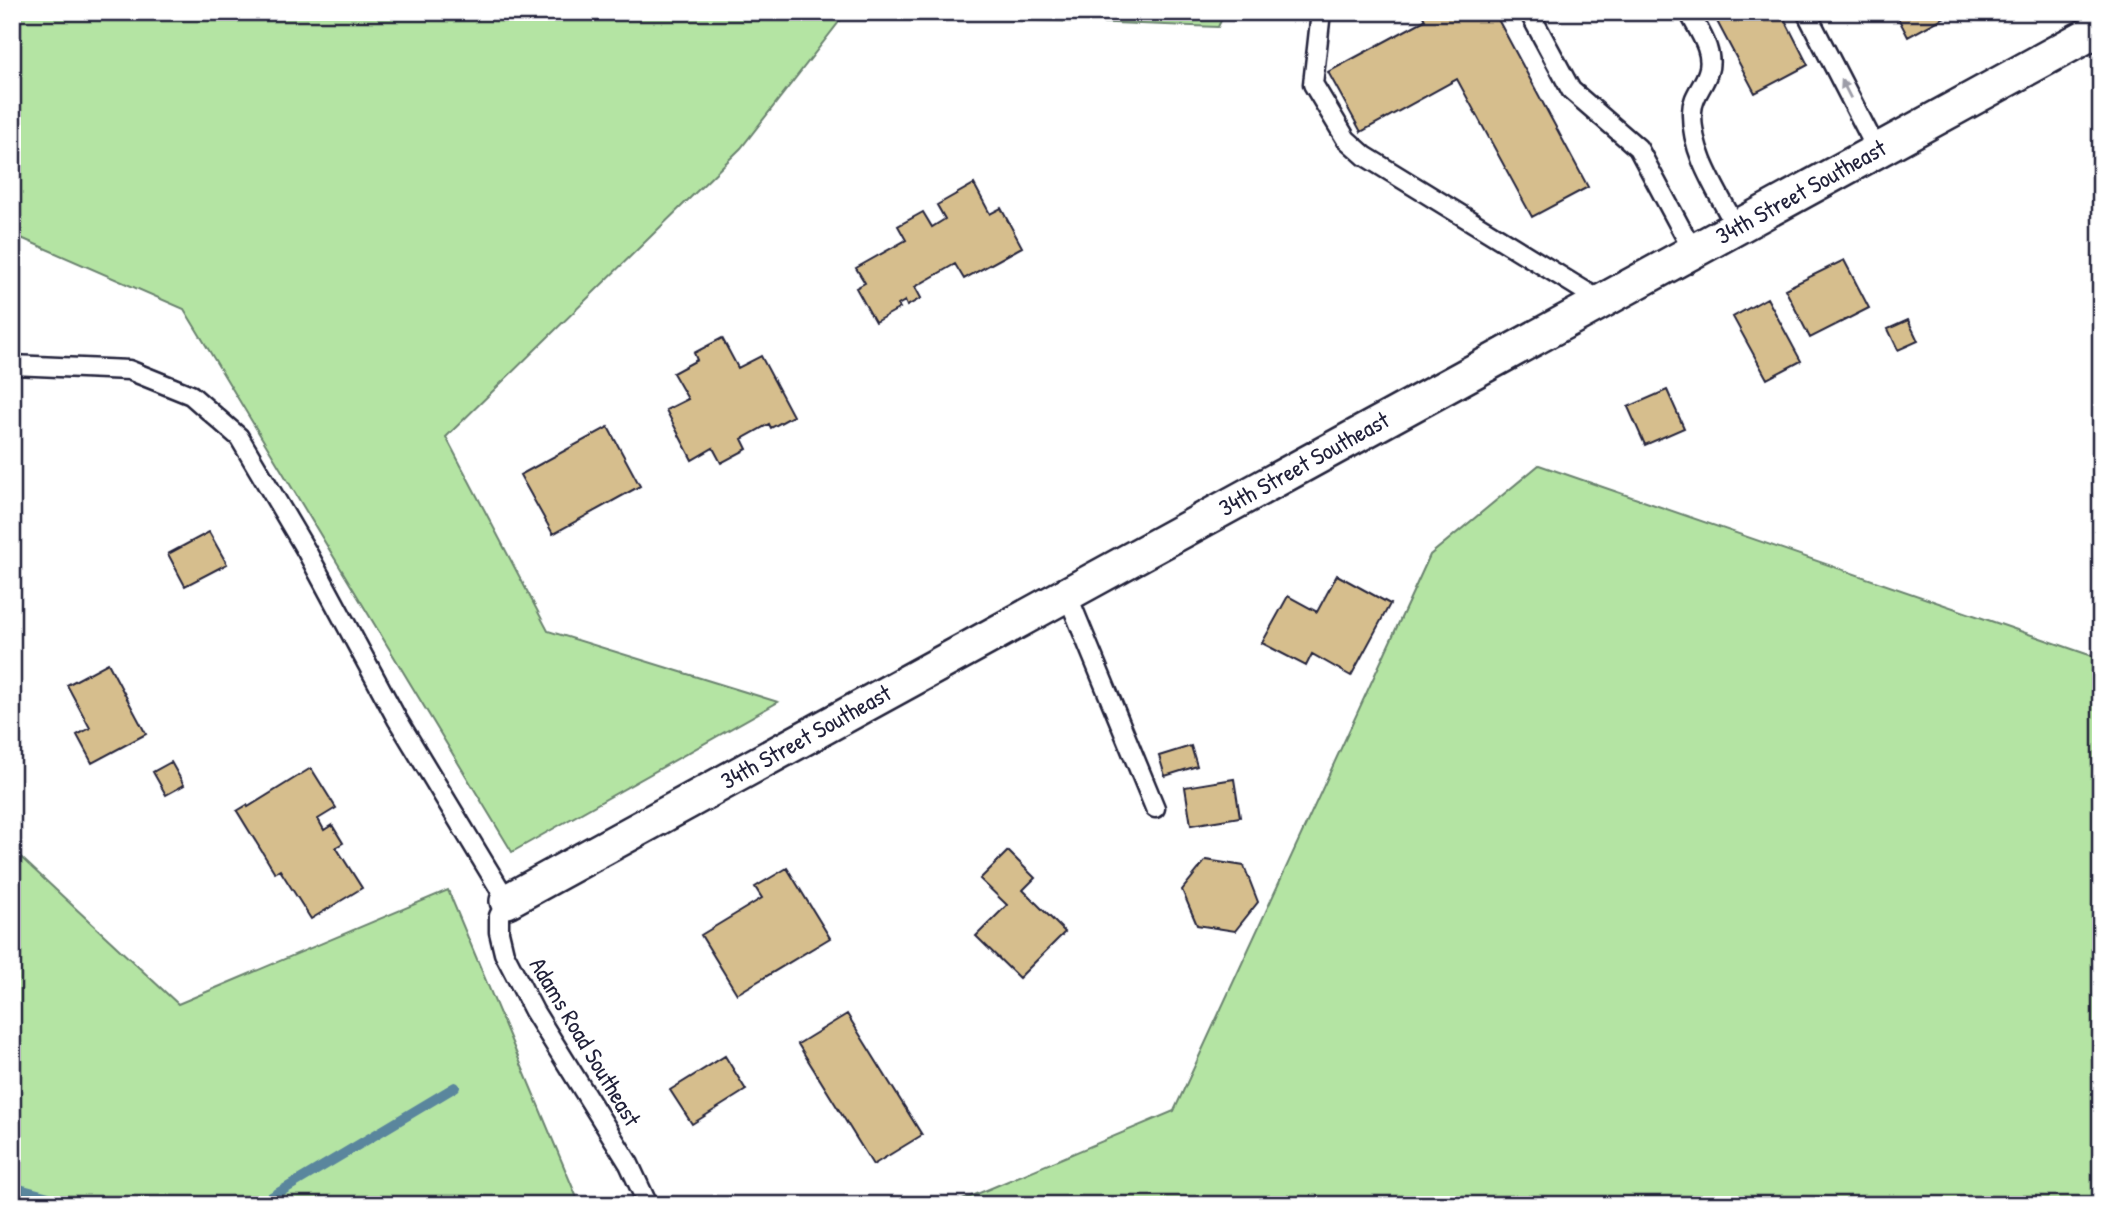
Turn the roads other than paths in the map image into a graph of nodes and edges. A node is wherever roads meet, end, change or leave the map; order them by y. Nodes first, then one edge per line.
1 (1321, 12) edge
2 (1529, 12) edge
3 (1689, 12) edge
4 (1806, 12) edge
5 (2101, 28) edge
6 (1877, 150) junction
7 (1737, 227) junction
8 (1693, 251) junction
9 (1601, 301) junction
10 (12, 365) edge
11 (1068, 594) junction
12 (1154, 808) dead end
13 (507, 901) junction
14 (648, 1205) edge

1 - 9 lane
2 - 8 lane
3 - 7 lane
6 -> 4 lane
5 - 6 street, 34th Street Southeast
6 - 7 street, 34th Street Southeast
7 - 8 street, 34th Street Southeast
8 - 9 street, 34th Street Southeast
9 - 11 street, 34th Street Southeast
10 - 13 lane
11 - 12 lane
11 - 13 street, 34th Street Southeast
13 - 14 lane, Adams Road Southeast

